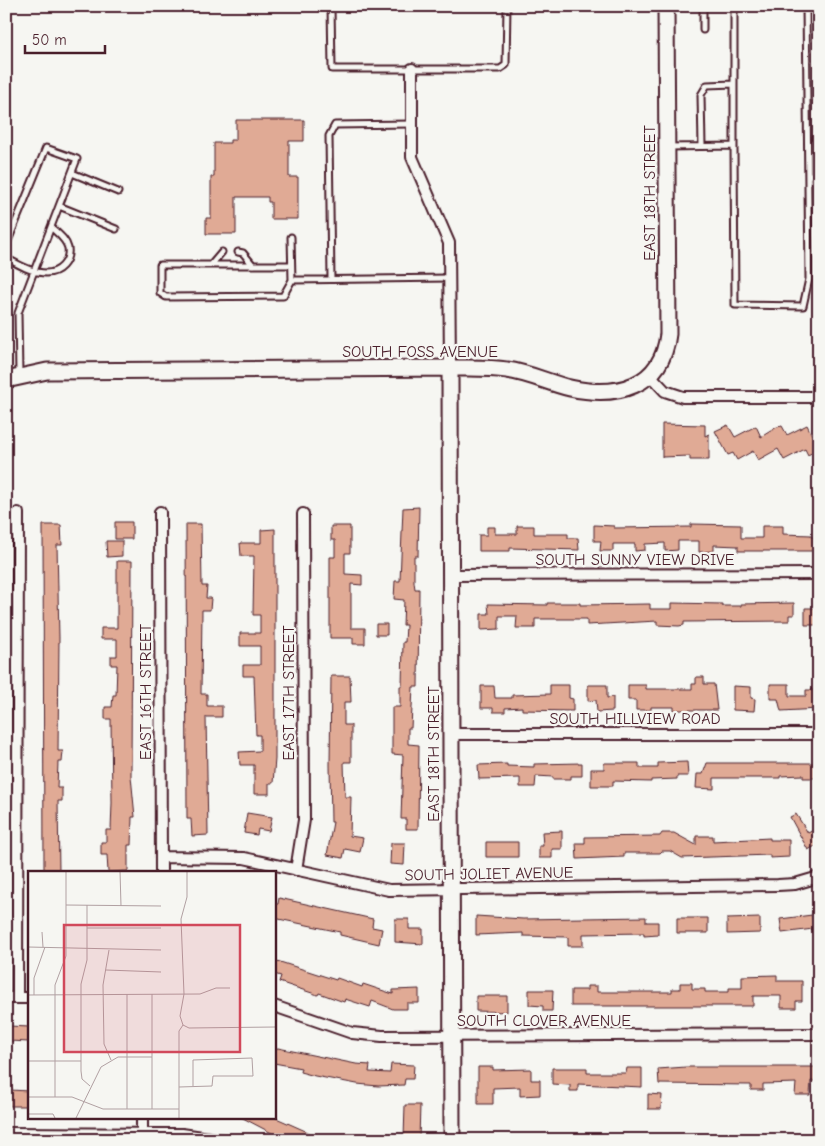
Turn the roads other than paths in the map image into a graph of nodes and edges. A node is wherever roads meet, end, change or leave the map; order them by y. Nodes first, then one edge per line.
1 (331, 6) edge
2 (507, 6) edge
3 (666, 6) edge
4 (704, 6) edge
5 (734, 6) edge
6 (806, 6) edge
7 (703, 30) dead end
8 (412, 69) junction
9 (734, 84) junction
10 (411, 124) junction
11 (702, 146) junction
12 (734, 146) junction
13 (667, 147) junction
14 (72, 173) junction
15 (808, 175) junction
16 (819, 175) edge
17 (118, 192) dead end
18 (58, 206) junction
19 (51, 227) junction
20 (116, 230) dead end
21 (291, 237) dead end
22 (6, 246) edge
23 (222, 252) dead end
24 (238, 252) dead end
25 (6, 258) edge
26 (211, 265) junction
27 (252, 265) junction
28 (291, 265) junction
29 (34, 272) junction
30 (450, 278) junction
31 (332, 279) junction
32 (292, 280) junction
33 (450, 368) junction
34 (650, 375) junction
35 (13, 379) edge
36 (819, 397) edge
37 (160, 512) dead end
38 (18, 513) dead end
39 (303, 514) dead end
40 (819, 574) edge
41 (451, 575) junction
42 (451, 734) junction
43 (819, 734) edge
44 (162, 857) junction
45 (296, 870) junction
46 (161, 871) edge
47 (819, 877) edge
48 (452, 888) junction
49 (12, 998) edge
50 (28, 998) edge
51 (275, 1006) edge
52 (819, 1034) edge
53 (452, 1037) junction
54 (142, 1118) edge
55 (6, 1133) edge
56 (142, 1136) edge
57 (224, 1140) edge
58 (452, 1140) edge

1 - 8 lane
2 - 8 lane
3 - 13 street, EAST 18TH STREET
4 - 7 lane
5 - 9 lane
6 - 15 lane
8 - 10 street
9 - 11 lane
9 - 12 lane
10 - 30 street
10 - 31 lane
11 - 12 lane
11 - 13 lane
12 - 15 lane
13 - 34 street, EAST 18TH STREET
14 - 17 lane
14 - 18 lane
14 - 22 lane
15 - 16 lane
18 - 19 lane
18 - 20 lane
19 - 29 lane
19 - 29 lane
21 - 28 lane
23 - 26 lane
24 - 27 lane
25 - 29 lane
26 - 27 lane
26 - 32 lane
27 - 28 lane
28 - 32 lane
29 - 35 lane
30 - 31 lane
30 - 33 street
31 - 32 lane
33 - 34 street, SOUTH FOSS AVENUE
33 - 35 street, SOUTH FOSS AVENUE
33 - 41 street, EAST 18TH STREET
34 - 36 street
37 - 44 street, EAST 16TH STREET
38 - 49 street
39 - 45 street, EAST 17TH STREET
40 - 41 street, SOUTH SUNNY VIEW DRIVE
41 - 42 street, EAST 18TH STREET
42 - 43 street, SOUTH HILLVIEW ROAD
42 - 48 street, EAST 18TH STREET
44 - 45 street, SOUTH JOLIET AVENUE
44 - 46 street, EAST 16TH STREET
45 - 48 street, SOUTH JOLIET AVENUE
47 - 48 street, SOUTH JOLIET AVENUE
48 - 53 street, EAST 18TH STREET
49 - 50 street
51 - 53 street, SOUTH CLOVER AVENUE
52 - 53 street, SOUTH CLOVER AVENUE
53 - 58 street, EAST 18TH STREET
54 - 56 street
55 - 56 street
56 - 57 street

